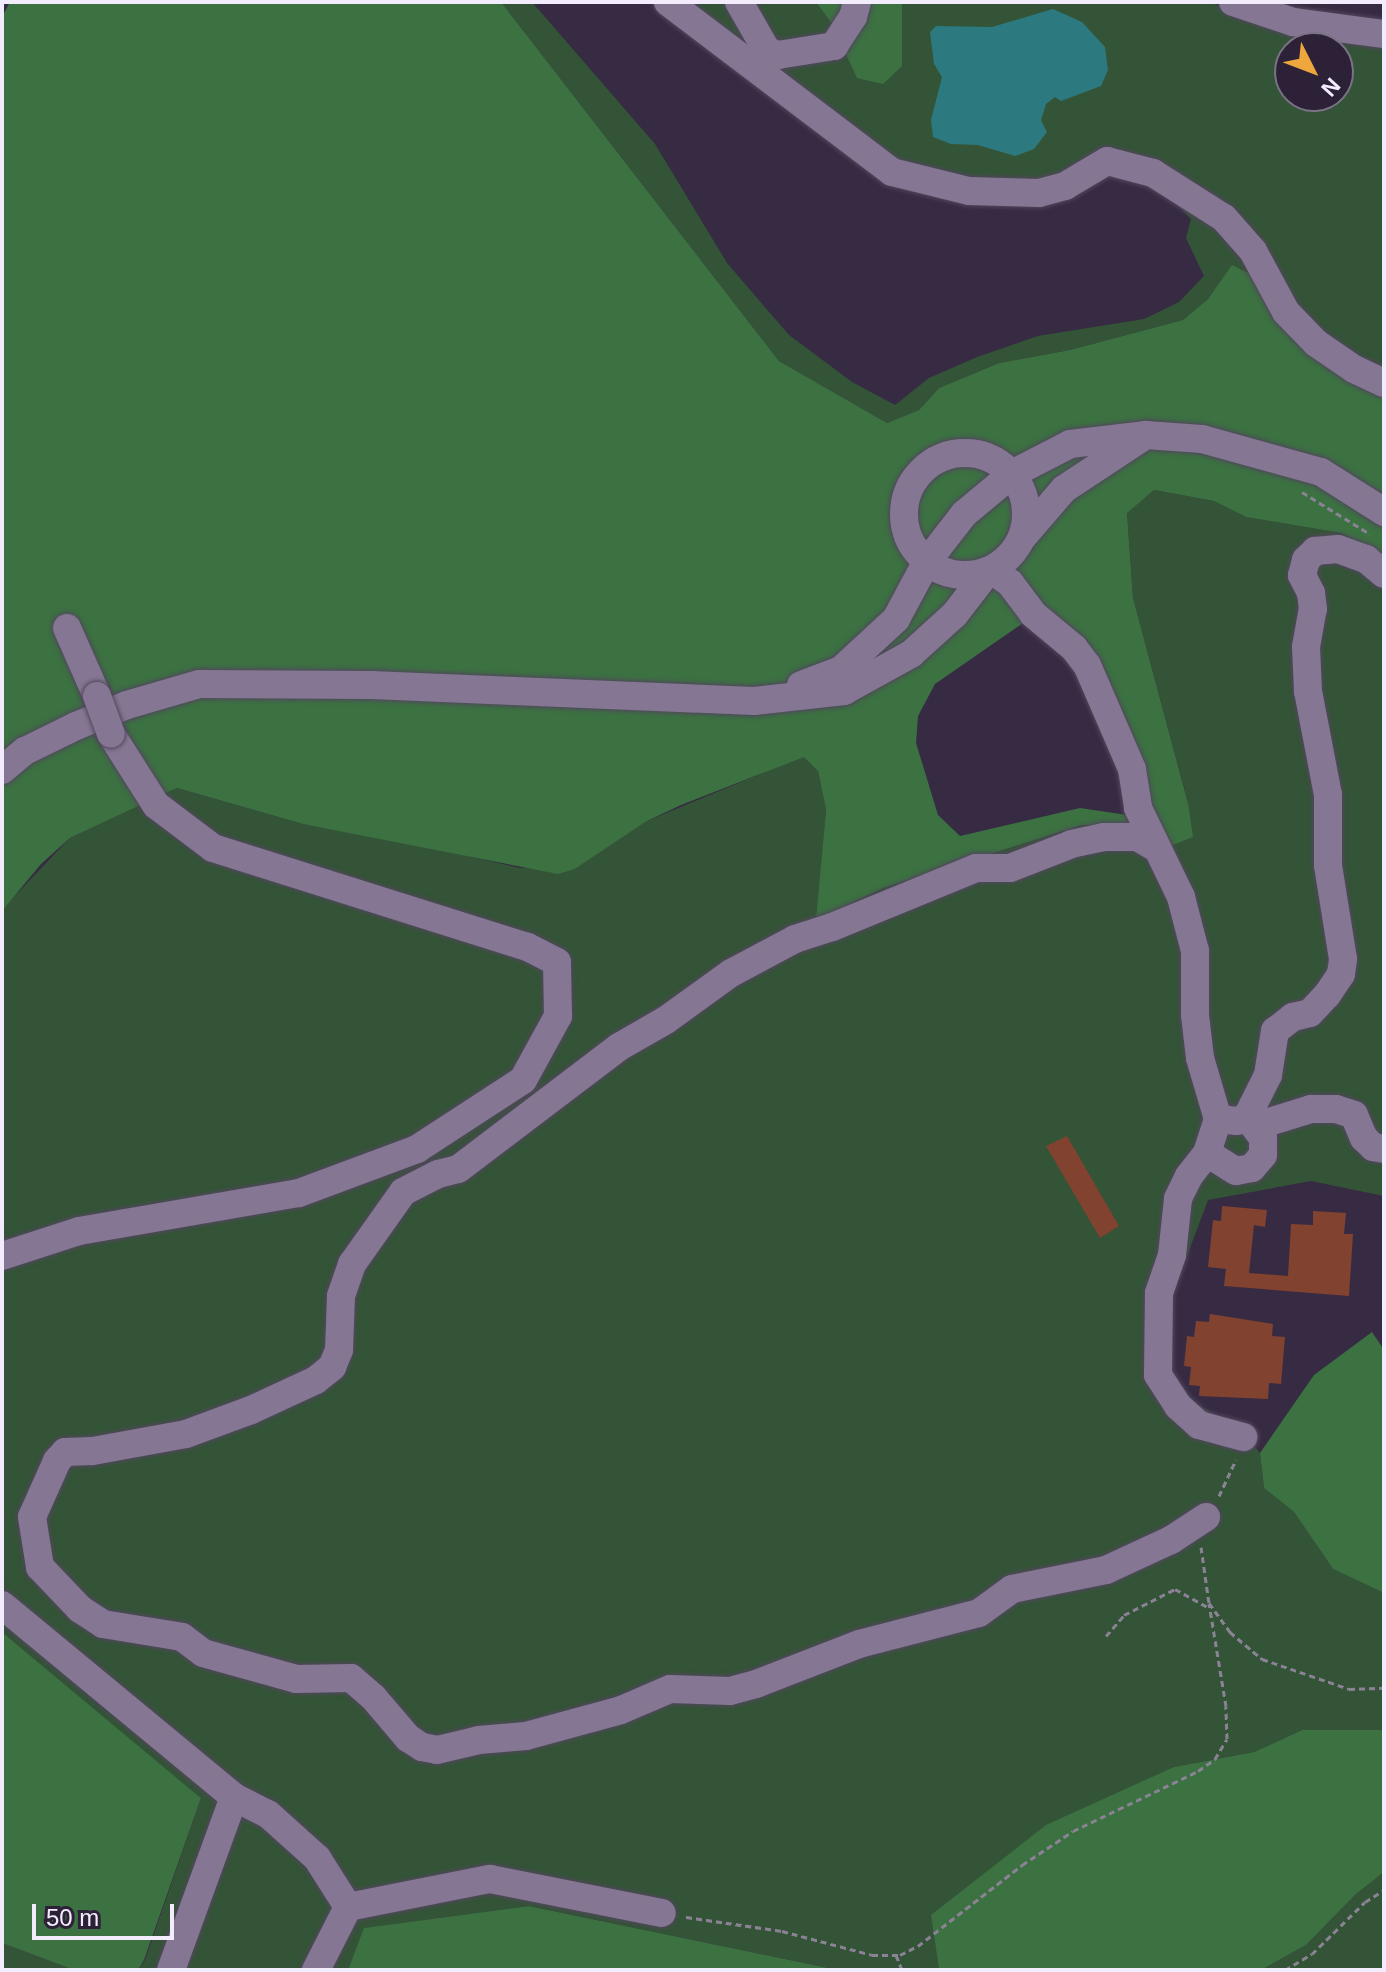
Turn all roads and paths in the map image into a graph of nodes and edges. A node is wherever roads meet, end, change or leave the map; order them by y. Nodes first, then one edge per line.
1 (668, 2) edge
2 (739, 2) edge
3 (857, 2) edge
4 (1233, 2) edge
5 (1384, 34) edge
6 (1384, 383) edge
7 (1146, 435) junction
8 (1290, 463) junction
9 (1012, 474) junction
10 (1378, 524) edge
11 (1022, 538) junction
12 (926, 563) junction
13 (990, 571) junction
14 (1384, 574) edge
15 (67, 628) dead end
16 (754, 701) junction
17 (2, 770) edge
18 (1156, 848) junction
19 (1218, 1119) junction
20 (1252, 1121) junction
21 (1384, 1149) edge
22 (1207, 1153) junction
23 (2, 1256) edge
24 (1243, 1437) joint
25 (1206, 1517) junction
26 (2, 1605) edge
27 (1209, 1606) junction
28 (1106, 1636) dead end
29 (1384, 1688) edge
30 (234, 1797) junction
31 (1384, 1890) edge
32 (348, 1907) junction
33 (662, 1913) joint
34 (896, 1955) junction
35 (171, 1970) edge
36 (316, 1970) edge
37 (902, 1970) edge
38 (1285, 1970) edge

1 - 6 lane
2 - 3 lane
4 - 5 lane
7 - 8 lane
7 - 9 lane
7 - 11 lane
8 - 10 lane
8 - 10 path
9 - 11 lane
9 - 12 lane
9 - 12 lane
11 - 13 lane
12 - 13 lane
12 - 16 lane
13 - 16 lane
13 - 18 lane
14 - 20 lane
15 - 23 lane, bridge
16 - 17 lane
18 - 19 lane
18 - 25 lane
19 - 20 lane
19 - 22 lane
20 - 21 lane
20 - 22 lane
22 - 24 lane
24 - 25 path
25 - 27 path
26 - 30 lane
27 - 28 path
27 - 29 path
27 - 34 path
30 - 32 lane
30 - 35 lane
31 - 38 path
32 - 33 lane
32 - 36 lane
33 - 34 path
34 - 37 path

